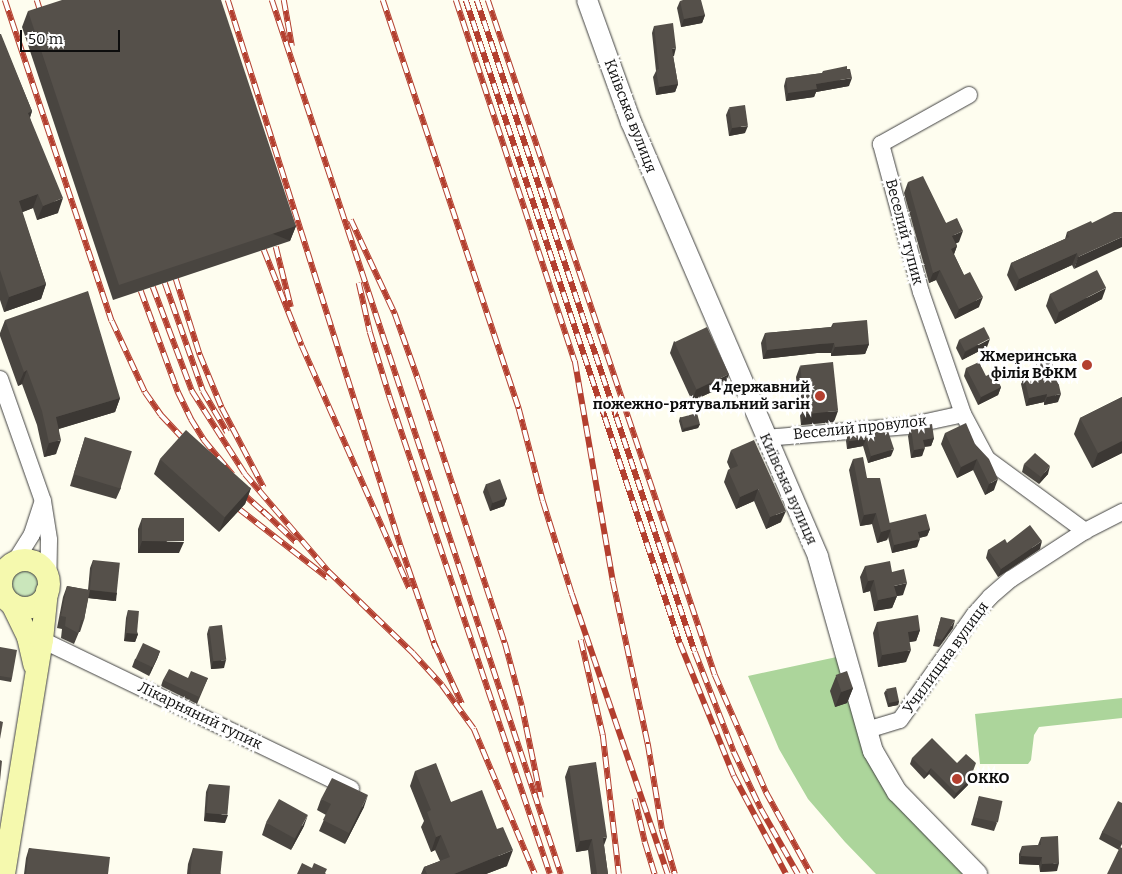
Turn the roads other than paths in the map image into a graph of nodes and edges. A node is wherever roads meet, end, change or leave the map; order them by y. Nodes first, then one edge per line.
1 (587, 0) edge
2 (969, 95) dead end
3 (0, 379) edge
4 (964, 414) junction
5 (765, 438) junction
6 (42, 501) junction
7 (1122, 512) edge
8 (1085, 531) junction
9 (7, 565) edge
10 (48, 585) junction
11 (5, 597) edge
12 (42, 640) junction
13 (35, 672) junction
14 (866, 730) junction
15 (359, 793) edge
16 (4, 874) edge
17 (977, 874) edge

1 - 5 street, Київська вулиця
2 - 4 street, Веселий тупик
3 - 6 street
4 - 5 street, Веселий провулок
4 - 8 street
5 - 14 street, Київська вулиця
6 - 9 street
6 - 10 street
7 - 8 street, Училищна вулиця
8 - 14 street, Училищна вулиця
9 - 10 main road
9 - 11 main road
10 - 11 main road
10 - 12 main road
11 - 13 main road
12 - 13 main road
12 - 15 street, Лікарняний тупик
13 - 16 main road
14 - 17 street, Київська вулиця

